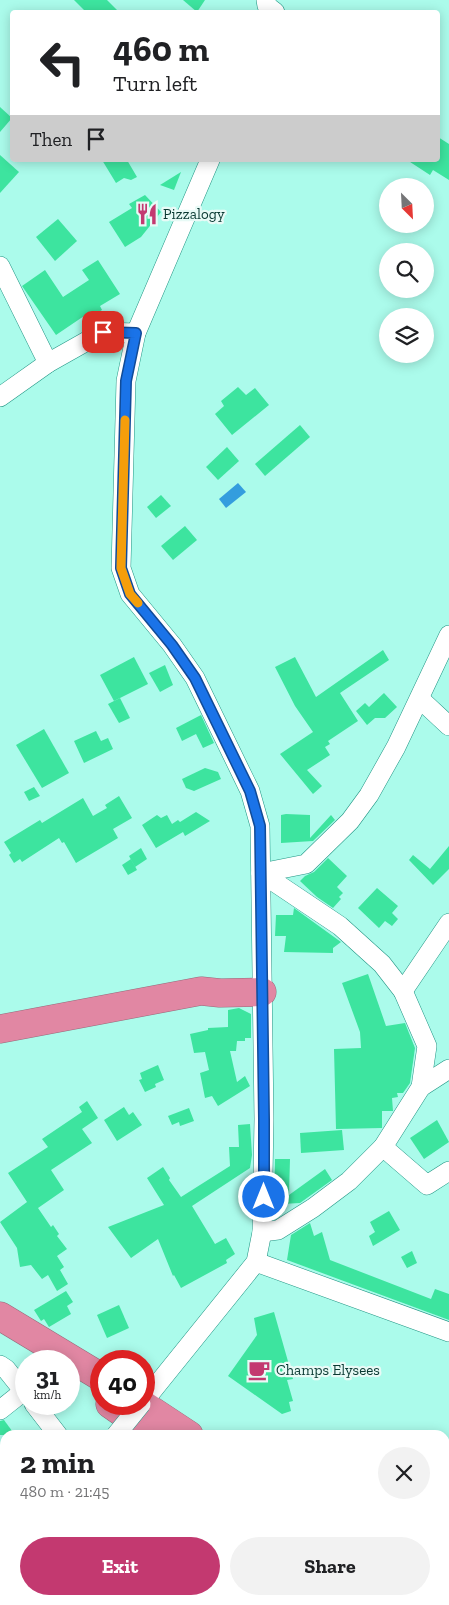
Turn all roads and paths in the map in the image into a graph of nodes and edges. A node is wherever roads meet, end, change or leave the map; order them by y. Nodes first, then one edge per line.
1 (266, 0) edge
2 (273, 10) edge
3 (209, 162) edge
4 (0, 266) edge
5 (136, 333) junction
6 (48, 363) junction
7 (0, 397) edge
8 (449, 635) edge
9 (420, 699) junction
10 (449, 726) edge
11 (261, 873) junction
12 (449, 923) edge
13 (261, 982) junction
14 (403, 991) junction
15 (0, 1028) edge
16 (449, 1069) edge
17 (421, 1087) junction
18 (383, 1147) junction
19 (449, 1171) edge
20 (262, 1232) junction
21 (256, 1262) junction
22 (0, 1316) edge
23 (449, 1332) edge
24 (0, 1336) edge
25 (24, 1350) edge
26 (0, 1365) edge
27 (90, 1370) edge
28 (15, 1380) edge
29 (155, 1387) edge
30 (15, 1402) edge
31 (0, 1410) edge
32 (155, 1412) edge
33 (43, 1415) edge
34 (126, 1415) edge
35 (132, 1415) edge
36 (54, 1430) edge
37 (120, 1430) edge
38 (147, 1430) edge
39 (182, 1430) edge

1 - 2 street
3 - 5 street
4 - 6 street
5 - 6 street
5 - 11 street
6 - 7 street
8 - 9 street
9 - 10 street
9 - 11 street
11 - 13 street
11 - 14 street
12 - 14 street
13 - 15 highway
13 - 20 street
14 - 17 street
16 - 17 street
17 - 18 street
18 - 19 street
18 - 20 street
20 - 21 street
21 - 23 street
21 - 29 street
22 - 27 highway
24 - 25 highway
26 - 28 street
30 - 31 street
32 - 39 highway
33 - 36 street
34 - 38 highway
35 - 37 street, bridge

